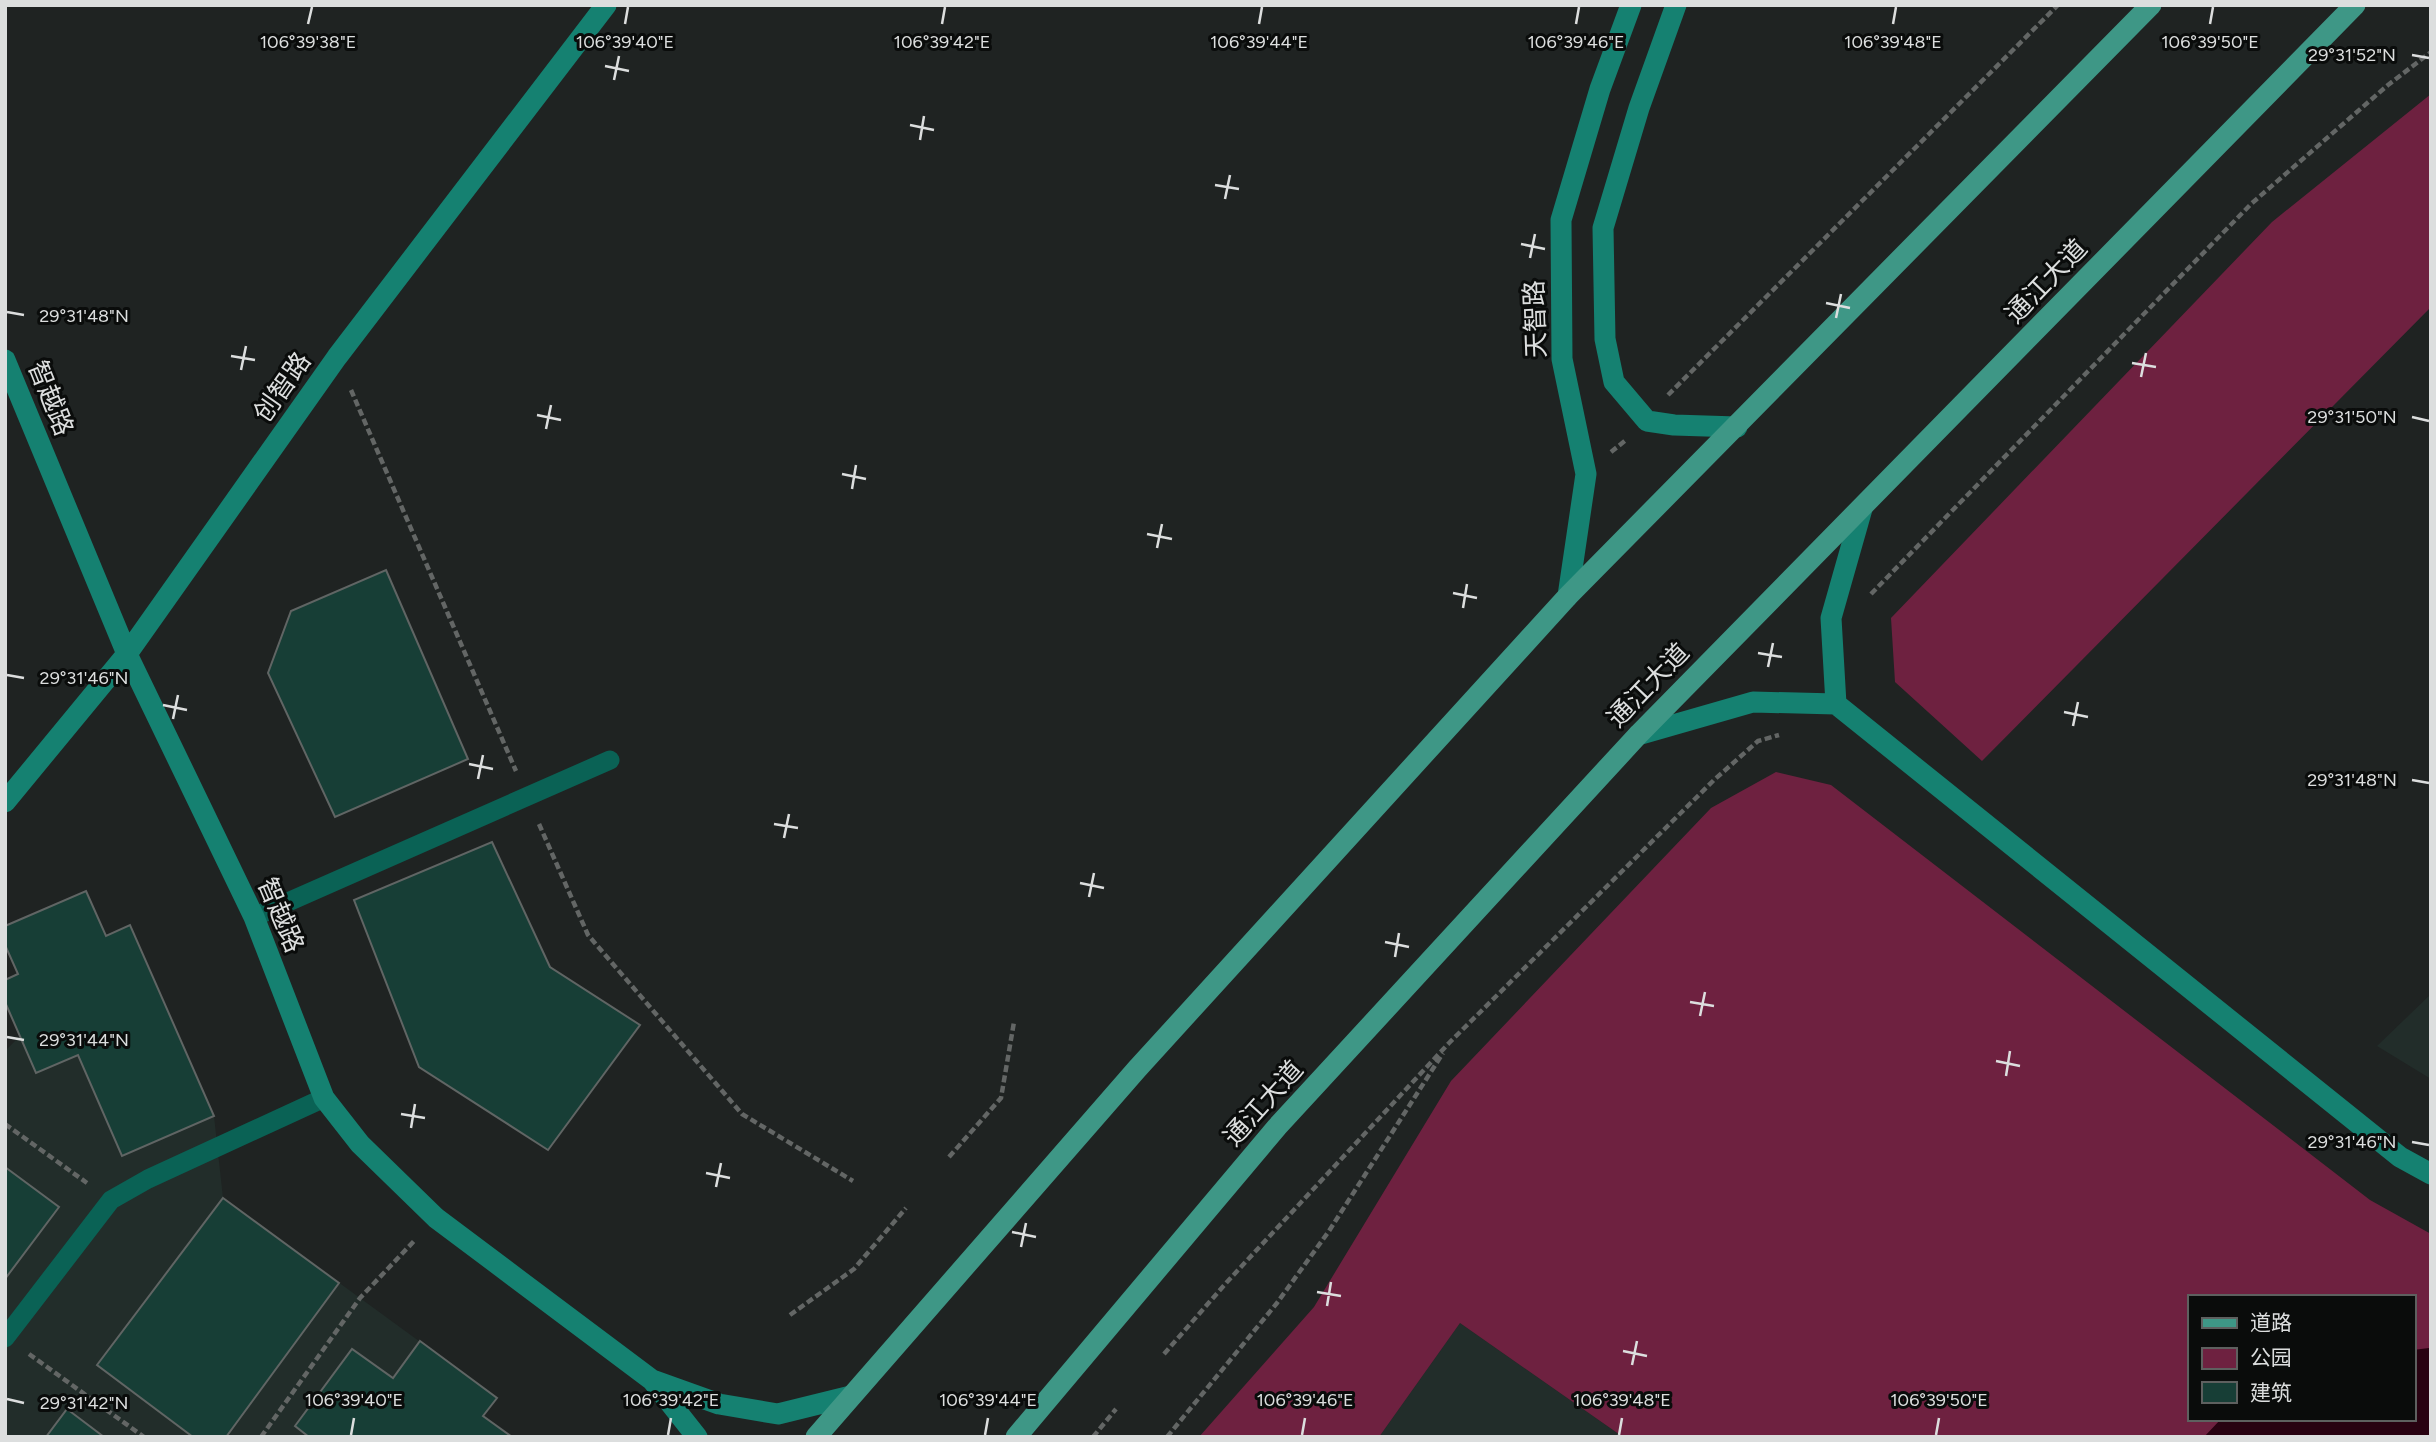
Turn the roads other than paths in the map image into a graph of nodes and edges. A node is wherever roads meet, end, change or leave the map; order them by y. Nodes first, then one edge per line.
1 (606, 5) edge
2 (1631, 5) edge
3 (1676, 5) edge
4 (2151, 5) edge
5 (2356, 5) edge
6 (5, 360) edge
7 (1737, 427) junction
8 (1862, 509) junction
9 (1568, 596) junction
10 (127, 654) junction
11 (1836, 704) junction
12 (1637, 735) junction
13 (611, 760) dead end
14 (5, 802) edge
15 (254, 916) junction
16 (324, 1098) junction
17 (2431, 1174) edge
18 (6, 1337) edge
19 (652, 1380) junction
20 (851, 1396) junction
21 (697, 1437) edge
22 (816, 1437) edge
23 (1016, 1437) edge

1 - 10 street, 创智路
2 - 9 street, 天智路
3 - 7 street
4 - 7 main road
5 - 8 main road, 通江大道
6 - 10 street, 智越路
7 - 9 main road
8 - 11 street
8 - 12 main road, 通江大道
9 - 20 main road
10 - 14 street, 创智路
10 - 15 street, 智越路
11 - 12 street
11 - 17 street
12 - 23 main road, 通江大道
13 - 15 lane
15 - 16 street, 智越路
16 - 18 lane
16 - 19 street, 智越路
19 - 20 street
19 - 21 street
20 - 22 main road

